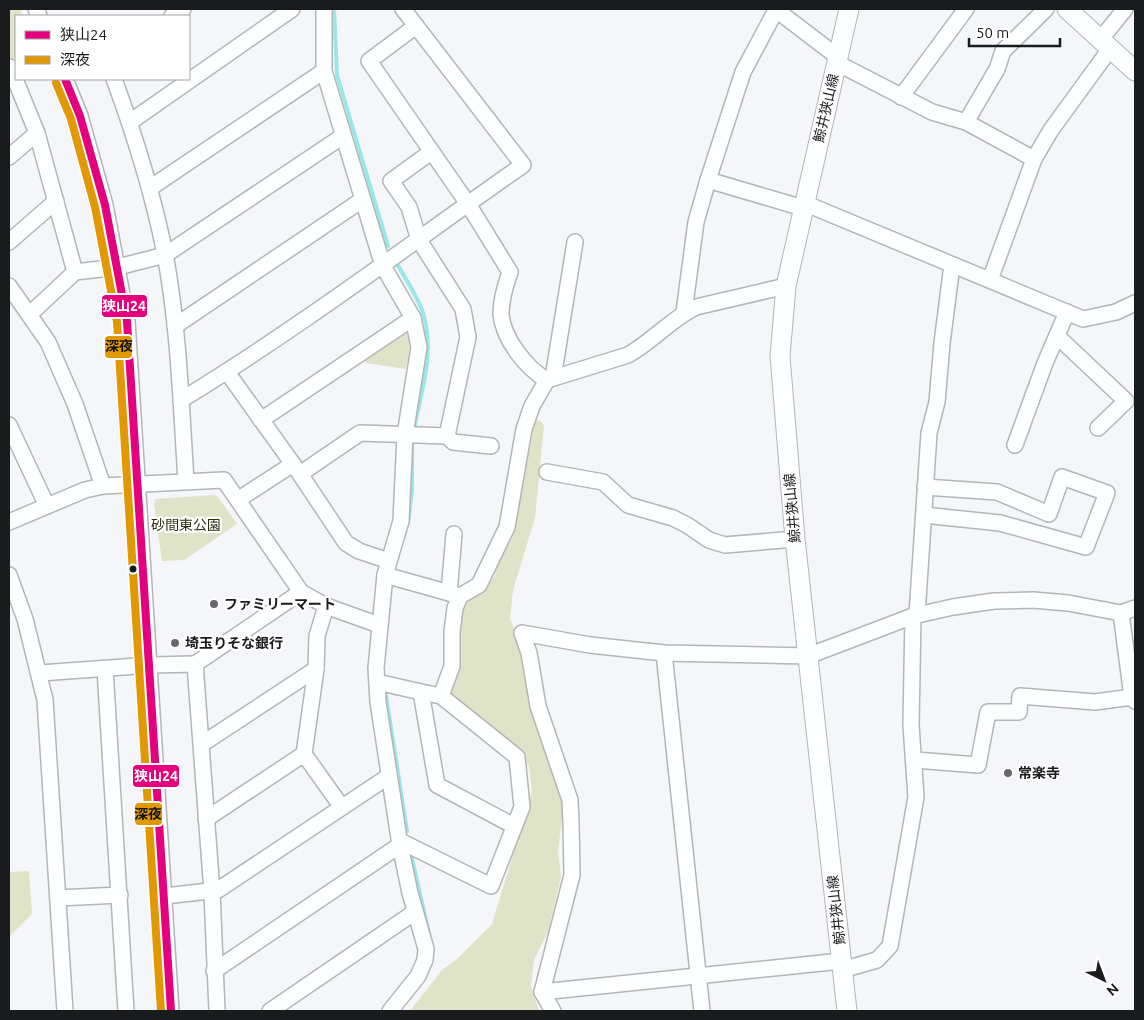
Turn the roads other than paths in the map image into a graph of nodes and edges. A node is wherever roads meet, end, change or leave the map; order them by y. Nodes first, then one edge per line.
1 (292, 9) edge
2 (324, 9) edge
3 (403, 9) edge
4 (775, 9) edge
5 (849, 9) edge
6 (966, 9) edge
7 (1046, 9) edge
8 (1067, 9) edge
9 (1126, 9) edge
10 (416, 26) junction
11 (1105, 44) junction
12 (837, 60) junction
13 (324, 71) junction
14 (1135, 71) edge
15 (17, 80) edge
16 (65, 80) edge
17 (114, 80) edge
18 (901, 97) junction
19 (130, 122) junction
20 (966, 122) junction
21 (37, 133) junction
22 (343, 136) junction
23 (431, 152) junction
24 (9, 157) edge
25 (1034, 159) junction
26 (708, 180) junction
27 (150, 188) junction
28 (362, 200) junction
29 (56, 201) junction
30 (468, 204) junction
31 (803, 205) junction
32 (419, 240) junction
33 (9, 242) edge
34 (575, 242) dead end
35 (165, 255) junction
36 (952, 265) junction
37 (118, 266) junction
38 (383, 266) junction
39 (75, 272) junction
40 (990, 280) junction
41 (9, 286) edge
42 (786, 286) junction
43 (1134, 306) edge
44 (684, 312) junction
45 (1067, 312) junction
46 (30, 314) junction
47 (414, 318) junction
48 (175, 326) junction
49 (1057, 336) junction
50 (227, 372) junction
51 (550, 379) junction
52 (181, 400) junction
53 (261, 420) junction
54 (9, 425) edge
55 (1098, 428) dead end
56 (405, 435) junction
57 (447, 436) junction
58 (1015, 445) dead end
59 (490, 446) dead end
60 (297, 469) junction
61 (547, 472) dead end
62 (186, 481) junction
63 (103, 486) junction
64 (139, 486) junction
65 (925, 487) junction
66 (239, 499) junction
67 (47, 506) junction
68 (924, 515) junction
69 (9, 522) edge
70 (454, 534) dead end
71 (795, 539) junction
72 (387, 568) junction
73 (9, 575) edge
74 (301, 592) junction
75 (455, 594) junction
76 (326, 606) junction
77 (1128, 610) edge
78 (915, 616) junction
79 (379, 625) junction
80 (664, 653) junction
81 (808, 656) junction
82 (195, 664) junction
83 (151, 665) junction
84 (105, 670) junction
85 (316, 670) junction
86 (40, 673) junction
87 (377, 682) junction
88 (421, 692) junction
89 (441, 696) junction
90 (1134, 699) edge
91 (202, 744) junction
92 (304, 754) junction
93 (915, 760) junction
94 (389, 776) junction
95 (341, 806) junction
96 (206, 819) junction
97 (514, 826) junction
98 (400, 843) junction
99 (212, 892) junction
100 (120, 895) junction
101 (164, 896) junction
102 (58, 898) junction
103 (415, 912) junction
104 (842, 965) junction
105 (214, 971) junction
106 (698, 977) junction
107 (542, 992) junction
108 (65, 1011) edge
109 (126, 1011) edge
110 (171, 1011) edge
111 (217, 1011) edge
112 (270, 1011) edge
113 (390, 1011) edge
114 (552, 1011) edge
115 (702, 1011) edge
116 (847, 1011) edge

1 - 19 street
2 - 13 street
3 - 10 street
4 - 12 street
4 - 26 street
5 - 12 main road, 鯨井狭山線
6 - 18 street
7 - 20 street
8 - 11 main road
9 - 11 street
10 - 23 street
10 - 30 street
11 - 14 main road
11 - 25 street
12 - 18 street
12 - 31 main road, 鯨井狭山線
13 - 22 street
13 - 27 street
15 - 21 street
16 - 37 street
17 - 19 street
18 - 20 street
19 - 27 street
20 - 25 street
21 - 24 street
21 - 29 street
22 - 28 street
22 - 35 street
23 - 30 street
23 - 32 street
25 - 40 street
26 - 31 street
26 - 44 street
27 - 35 street
28 - 38 street
28 - 48 street
29 - 33 street
29 - 39 street
30 - 32 street
30 - 51 street
31 - 36 street
31 - 42 main road, 鯨井狭山線
32 - 38 street
32 - 57 street
34 - 51 street
35 - 37 street
35 - 48 street
36 - 40 street
36 - 65 street
37 - 39 street
37 - 64 street
38 - 47 street
38 - 50 street
39 - 46 street
40 - 45 street
41 - 46 street
42 - 44 street
42 - 71 main road, 鯨井狭山線
43 - 45 street
44 - 51 street
45 - 49 street
46 - 63 street
47 - 53 street
47 - 56 street
48 - 52 street
49 - 55 street
49 - 58 street
50 - 52 street
50 - 53 street
51 - 75 street
52 - 62 street
53 - 60 street
54 - 67 street
56 - 57 street
56 - 60 street
56 - 72 street
57 - 59 street
60 - 66 street
60 - 72 street
61 - 71 street
62 - 64 street
62 - 66 street
63 - 64 street
63 - 67 street
64 - 83 street
65 - 68 street
65 - 68 street
66 - 74 street
67 - 69 street
68 - 78 street
70 - 75 street
71 - 81 main road, 鯨井狭山線
72 - 75 street
72 - 79 street
73 - 86 street
74 - 76 street
74 - 82 street
75 - 89 street
76 - 79 street
76 - 85 street
77 - 78 street
77 - 90 street
78 - 81 street
78 - 93 street
79 - 87 street
80 - 81 street
80 - 106 street
80 - 107 street
81 - 104 main road, 鯨井狭山線
82 - 83 street
82 - 91 street
83 - 84 street
83 - 101 street
84 - 86 street
84 - 100 street
85 - 91 street
85 - 92 street
86 - 102 street
87 - 88 street
87 - 94 street
88 - 89 street
88 - 97 street
89 - 97 street
90 - 93 street
91 - 96 street
92 - 95 street
92 - 96 street
93 - 104 street
94 - 95 street
94 - 98 street
95 - 99 street
96 - 99 street
97 - 98 street
98 - 103 street
98 - 105 street
99 - 101 street
99 - 105 street
100 - 102 street
100 - 109 street
101 - 110 street
102 - 108 street
103 - 112 street
103 - 113 street
104 - 106 street
104 - 116 main road, 鯨井狭山線
105 - 111 street
106 - 107 street
106 - 115 street
107 - 114 street

